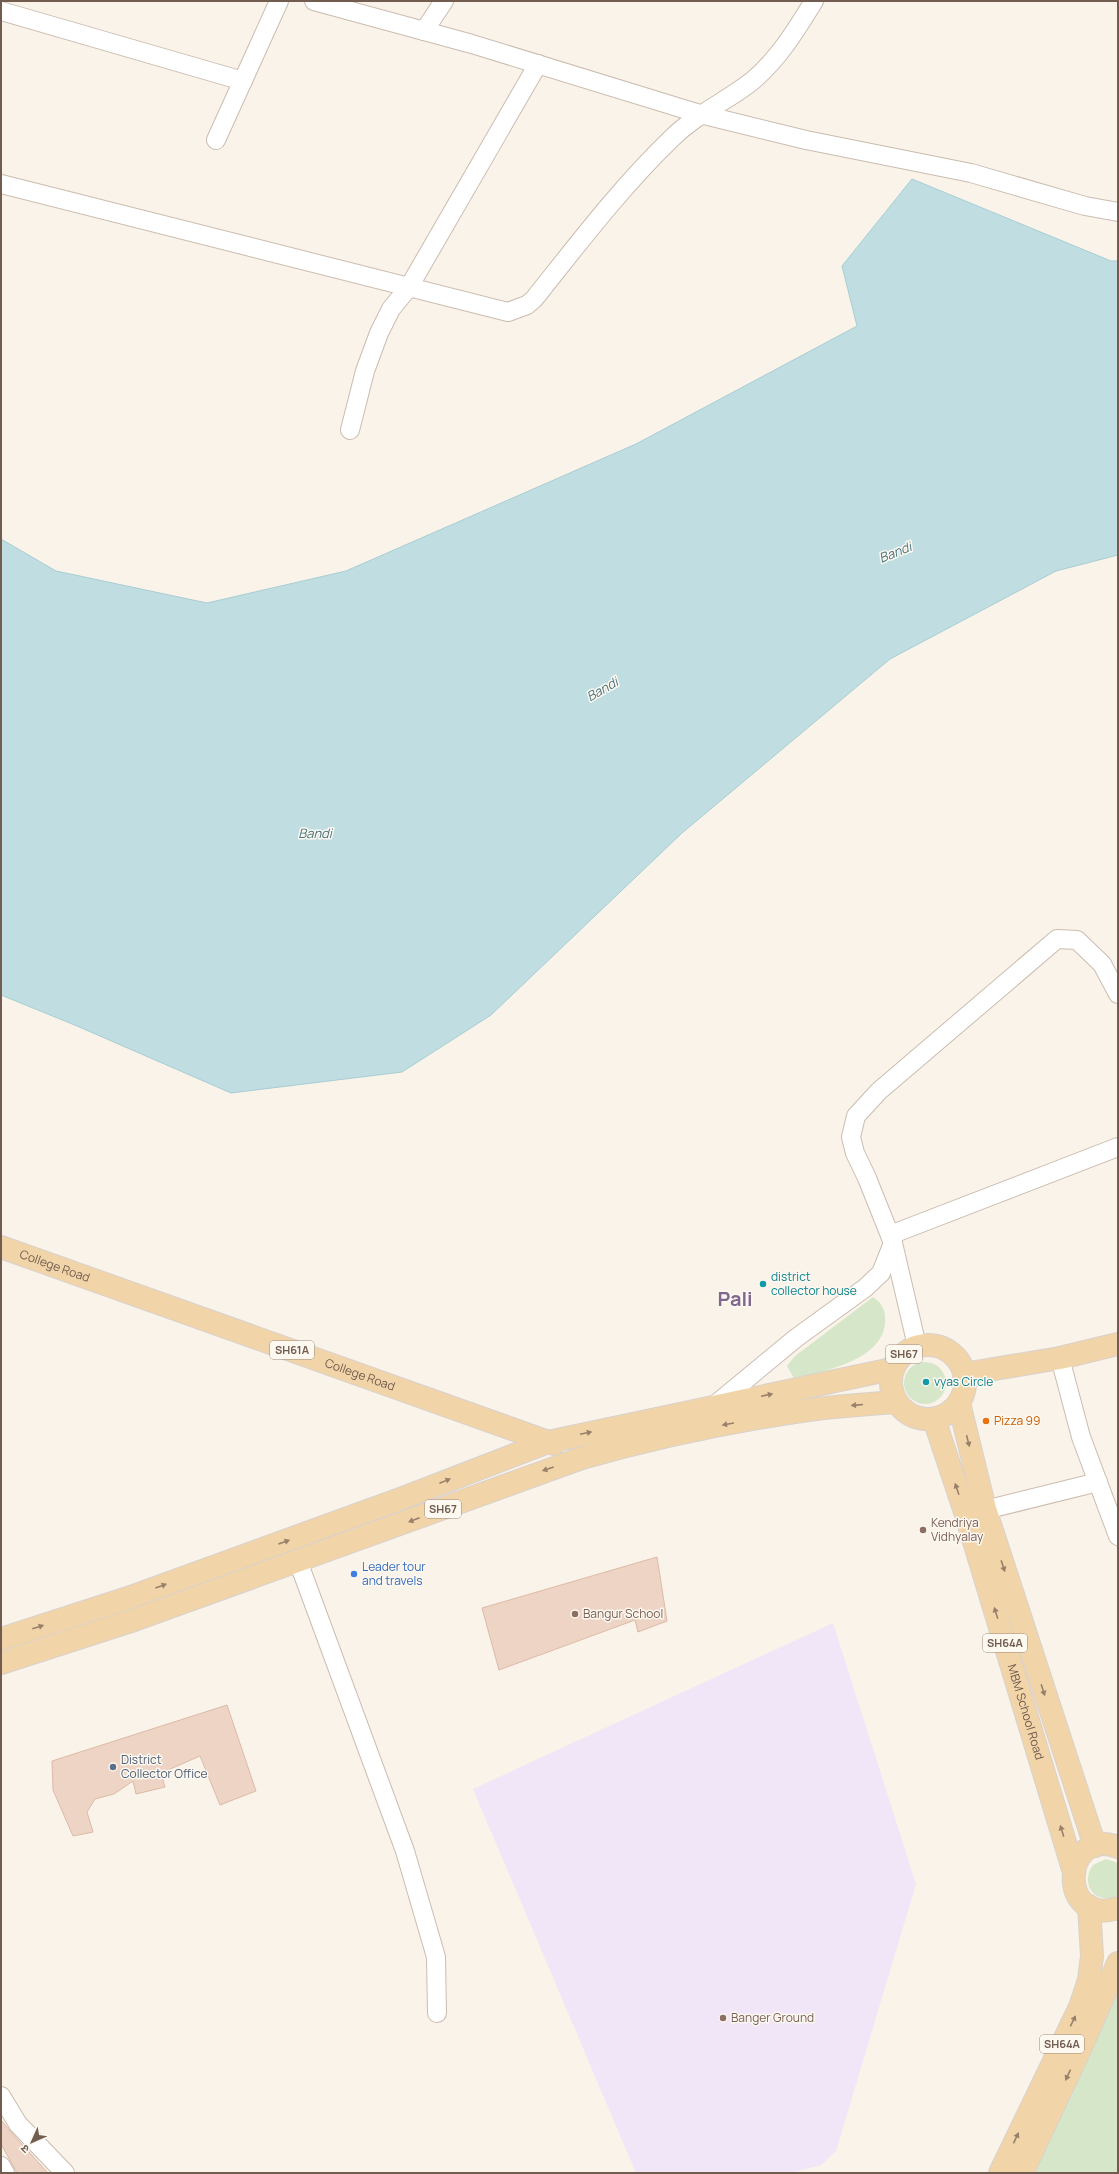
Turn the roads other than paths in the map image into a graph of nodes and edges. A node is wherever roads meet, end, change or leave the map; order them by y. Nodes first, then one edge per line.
1 (279, 1) edge
2 (314, 1) edge
3 (444, 1) edge
4 (814, 1) edge
5 (1, 11) edge
6 (424, 31) junction
7 (538, 64) junction
8 (243, 81) junction
9 (700, 114) junction
10 (216, 140) dead end
11 (1, 184) edge
12 (1118, 212) edge
13 (409, 287) junction
14 (350, 430) dead end
15 (1118, 994) edge
16 (1118, 1147) edge
17 (891, 1239) junction
18 (1, 1246) edge
19 (1118, 1344) edge
20 (917, 1346) junction
21 (1060, 1358) junction
22 (892, 1369) junction
23 (964, 1374) junction
24 (896, 1402) junction
25 (959, 1403) junction
26 (715, 1405) junction
27 (934, 1419) junction
28 (548, 1442) junction
29 (582, 1458) junction
30 (1098, 1482) junction
31 (975, 1512) junction
32 (1118, 1536) edge
33 (298, 1561) junction
34 (1, 1639) edge
35 (1, 1663) edge
36 (1095, 1846) junction
37 (1118, 1847) edge
38 (1073, 1868) junction
39 (1089, 1906) junction
40 (1118, 1908) edge
41 (1118, 1963) edge
42 (437, 2013) dead end
43 (1, 2096) edge
44 (1, 2166) edge
45 (5, 2173) edge
46 (65, 2173) edge
47 (1000, 2173) edge
48 (1022, 2173) edge

1 - 8 street
2 - 6 street
3 - 6 street
4 - 9 street
5 - 8 street
6 - 7 street
7 - 9 street
7 - 13 street
8 - 10 street
9 - 12 street
9 - 13 street
11 - 13 street
13 - 14 street
15 - 17 street
16 - 17 street
17 - 20 street
17 - 26 street
18 - 28 main road, College Road / SH61A
19 - 21 main road
20 - 22 main road, SH67
20 - 23 main road, SH67
21 - 23 main road
21 - 30 street
22 - 24 main road, SH67
26 -> 22 main road, SH67
23 - 25 main road
24 - 27 main road
24 -> 29 main road, SH67
25 - 27 main road
25 -> 31 main road, MBM School Road / SH64A
28 -> 26 main road, SH67
31 -> 27 main road, MBM School Road / SH64A
28 - 29 main road, College Road / SH61A
34 -> 28 main road, SH67
29 -> 33 main road, SH67
30 - 31 street
30 - 32 street
31 -> 36 main road, MBM School Road / SH64A
38 -> 31 main road, MBM School Road / SH64A
33 - 35 main road, SH67
33 - 42 street
36 - 37 main road
36 - 38 main road
38 - 39 main road, SH64A
39 - 40 main road
47 -> 39 main road, SH64A
41 -> 48 main road, SH64A
43 - 46 street
44 - 45 street

